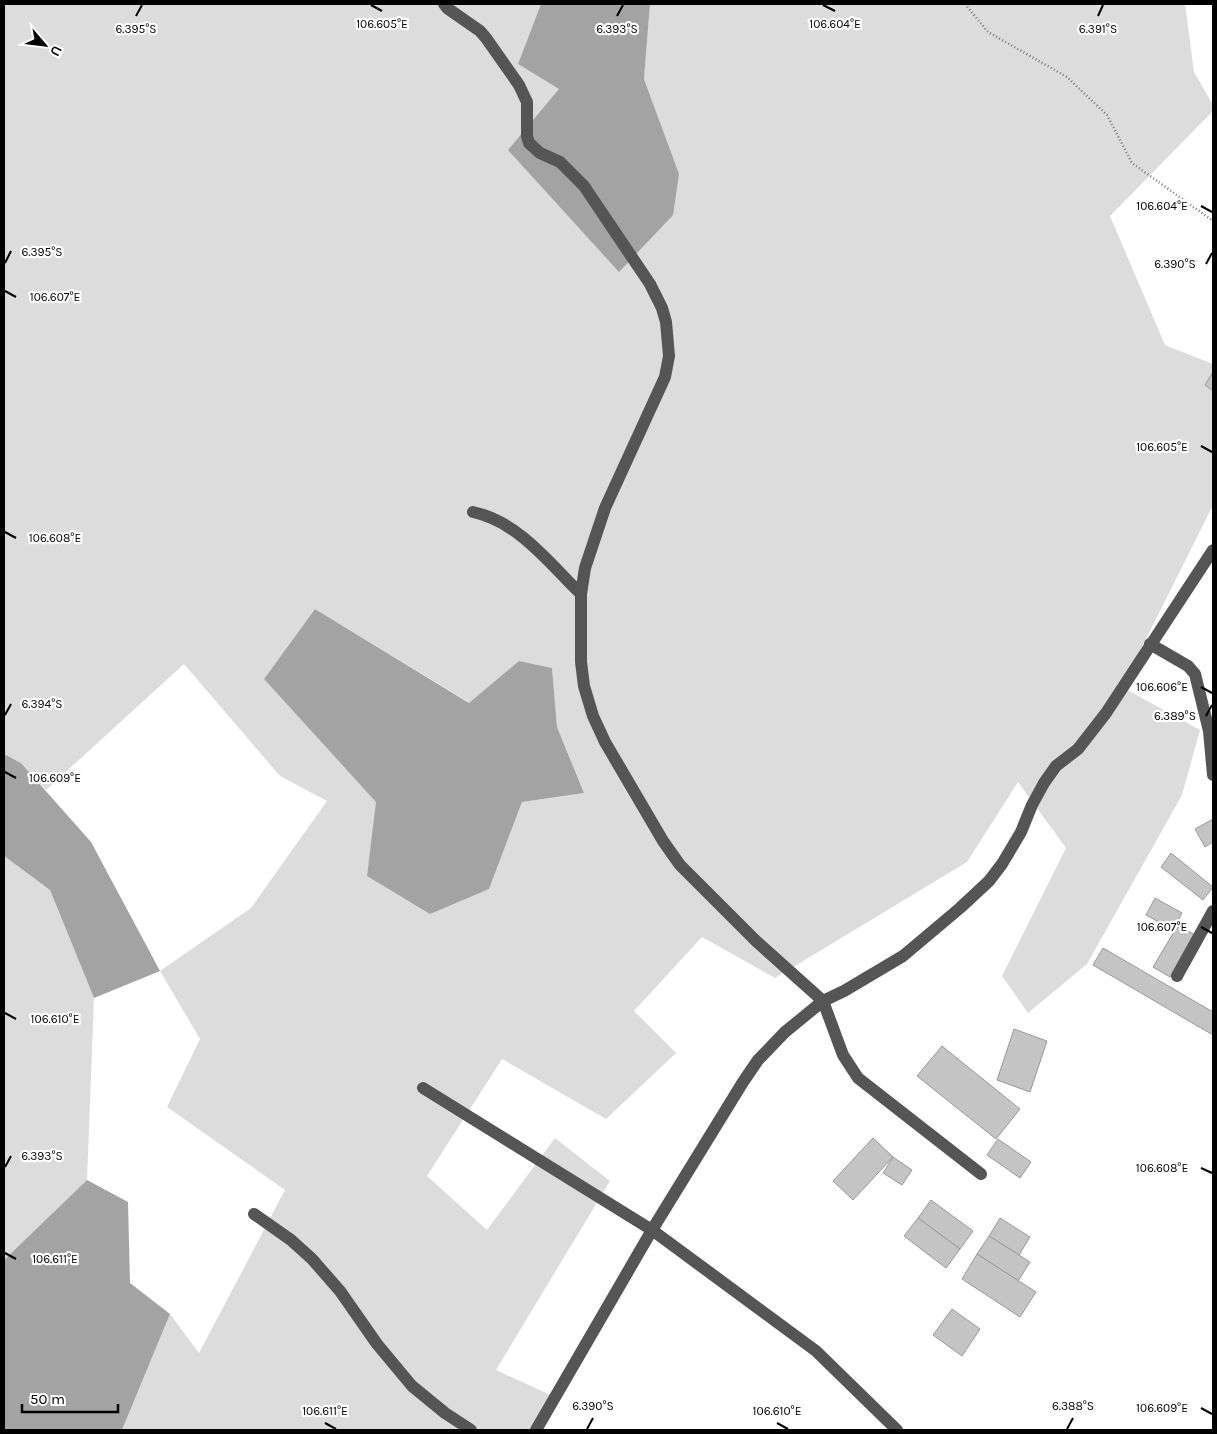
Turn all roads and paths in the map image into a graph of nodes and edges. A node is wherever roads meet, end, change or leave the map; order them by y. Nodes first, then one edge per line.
1 (444, 4) edge
2 (965, 4) edge
3 (1213, 221) edge
4 (473, 512) dead end
5 (1213, 550) edge
6 (581, 594) junction
7 (1150, 644) junction
8 (1213, 776) edge
9 (1213, 911) edge
10 (1177, 976) dead end
11 (823, 1001) junction
12 (423, 1088) dead end
13 (981, 1174) dead end
14 (254, 1214) dead end
15 (652, 1230) junction
16 (471, 1430) edge
17 (536, 1430) edge
18 (897, 1430) edge

1 - 6 street
2 - 3 path
4 - 6 street
5 - 7 street
6 - 11 street
7 - 8 street
7 - 11 street
9 - 10 street
11 - 13 street
11 - 15 street
12 - 15 street
14 - 16 street
15 - 17 street
15 - 18 street

